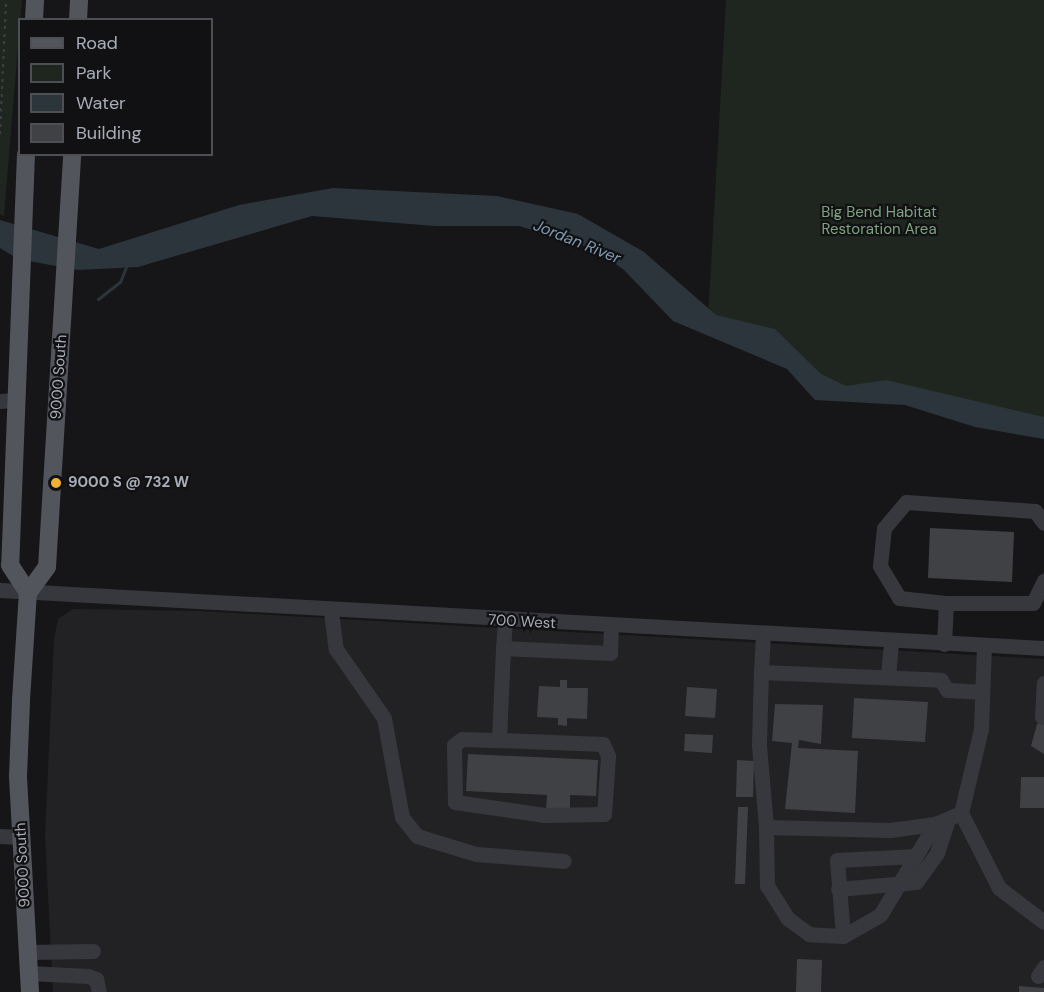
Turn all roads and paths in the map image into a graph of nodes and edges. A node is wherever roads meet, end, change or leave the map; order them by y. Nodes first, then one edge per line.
1 (6, 0) edge
2 (35, 0) edge
3 (79, 0) edge
4 (34, 18) edge
5 (78, 18) edge
6 (0, 134) edge
7 (26, 156) edge
8 (72, 156) edge
9 (8, 401) edge
10 (1044, 524) edge
11 (1044, 580) edge
12 (0, 590) edge
13 (28, 593) junction
14 (946, 603) junction
15 (331, 611) junction
16 (505, 621) junction
17 (611, 627) junction
18 (763, 634) junction
19 (891, 641) junction
20 (944, 644) junction
21 (984, 646) junction
22 (503, 648) junction
23 (1044, 648) edge
24 (761, 672) junction
25 (888, 678) junction
26 (1044, 683) edge
27 (981, 692) junction
28 (1042, 717) dead end
29 (499, 740) junction
30 (948, 819) junction
31 (766, 827) junction
32 (0, 836) edge
33 (21, 837) junction
34 (916, 856) junction
35 (564, 861) dead end
36 (897, 887) junction
37 (838, 889) junction
38 (1044, 922) edge
39 (843, 936) junction
40 (93, 951) dead end
41 (28, 952) junction
42 (29, 973) junction
43 (30, 992) edge
44 (99, 992) edge

1 - 6 path
2 - 4 main road
3 - 5 main road
7 - 9 main road
8 - 13 main road, 9000 South
9 - 13 main road
10 - 14 street
11 - 14 street
12 - 13 street, 700 West
13 - 15 street, 700 West
13 - 33 main road, 9000 South
14 - 20 street
15 - 16 street, 700 West
15 - 35 street
16 - 17 street, 700 West
16 - 22 street
17 - 18 street, 700 West
17 - 22 street
18 - 19 street, 700 West
18 - 24 street
19 - 20 street, 700 West
19 - 25 street
20 - 21 street, 700 West
21 - 23 street, 700 West
21 - 27 street
22 - 29 street
24 - 25 street
24 - 31 street
25 - 27 street
26 - 28 street
27 - 30 street
29 - 29 street
30 - 31 street
30 - 34 street
30 - 36 street
30 - 38 street
31 - 39 street
32 - 33 street
33 - 41 main road, 9000 South
34 - 36 street
34 - 37 street
36 - 37 street
36 - 39 street
37 - 39 street
40 - 41 street
41 - 42 main road, 9000 South
42 - 43 main road, 9000 South
42 - 44 street

